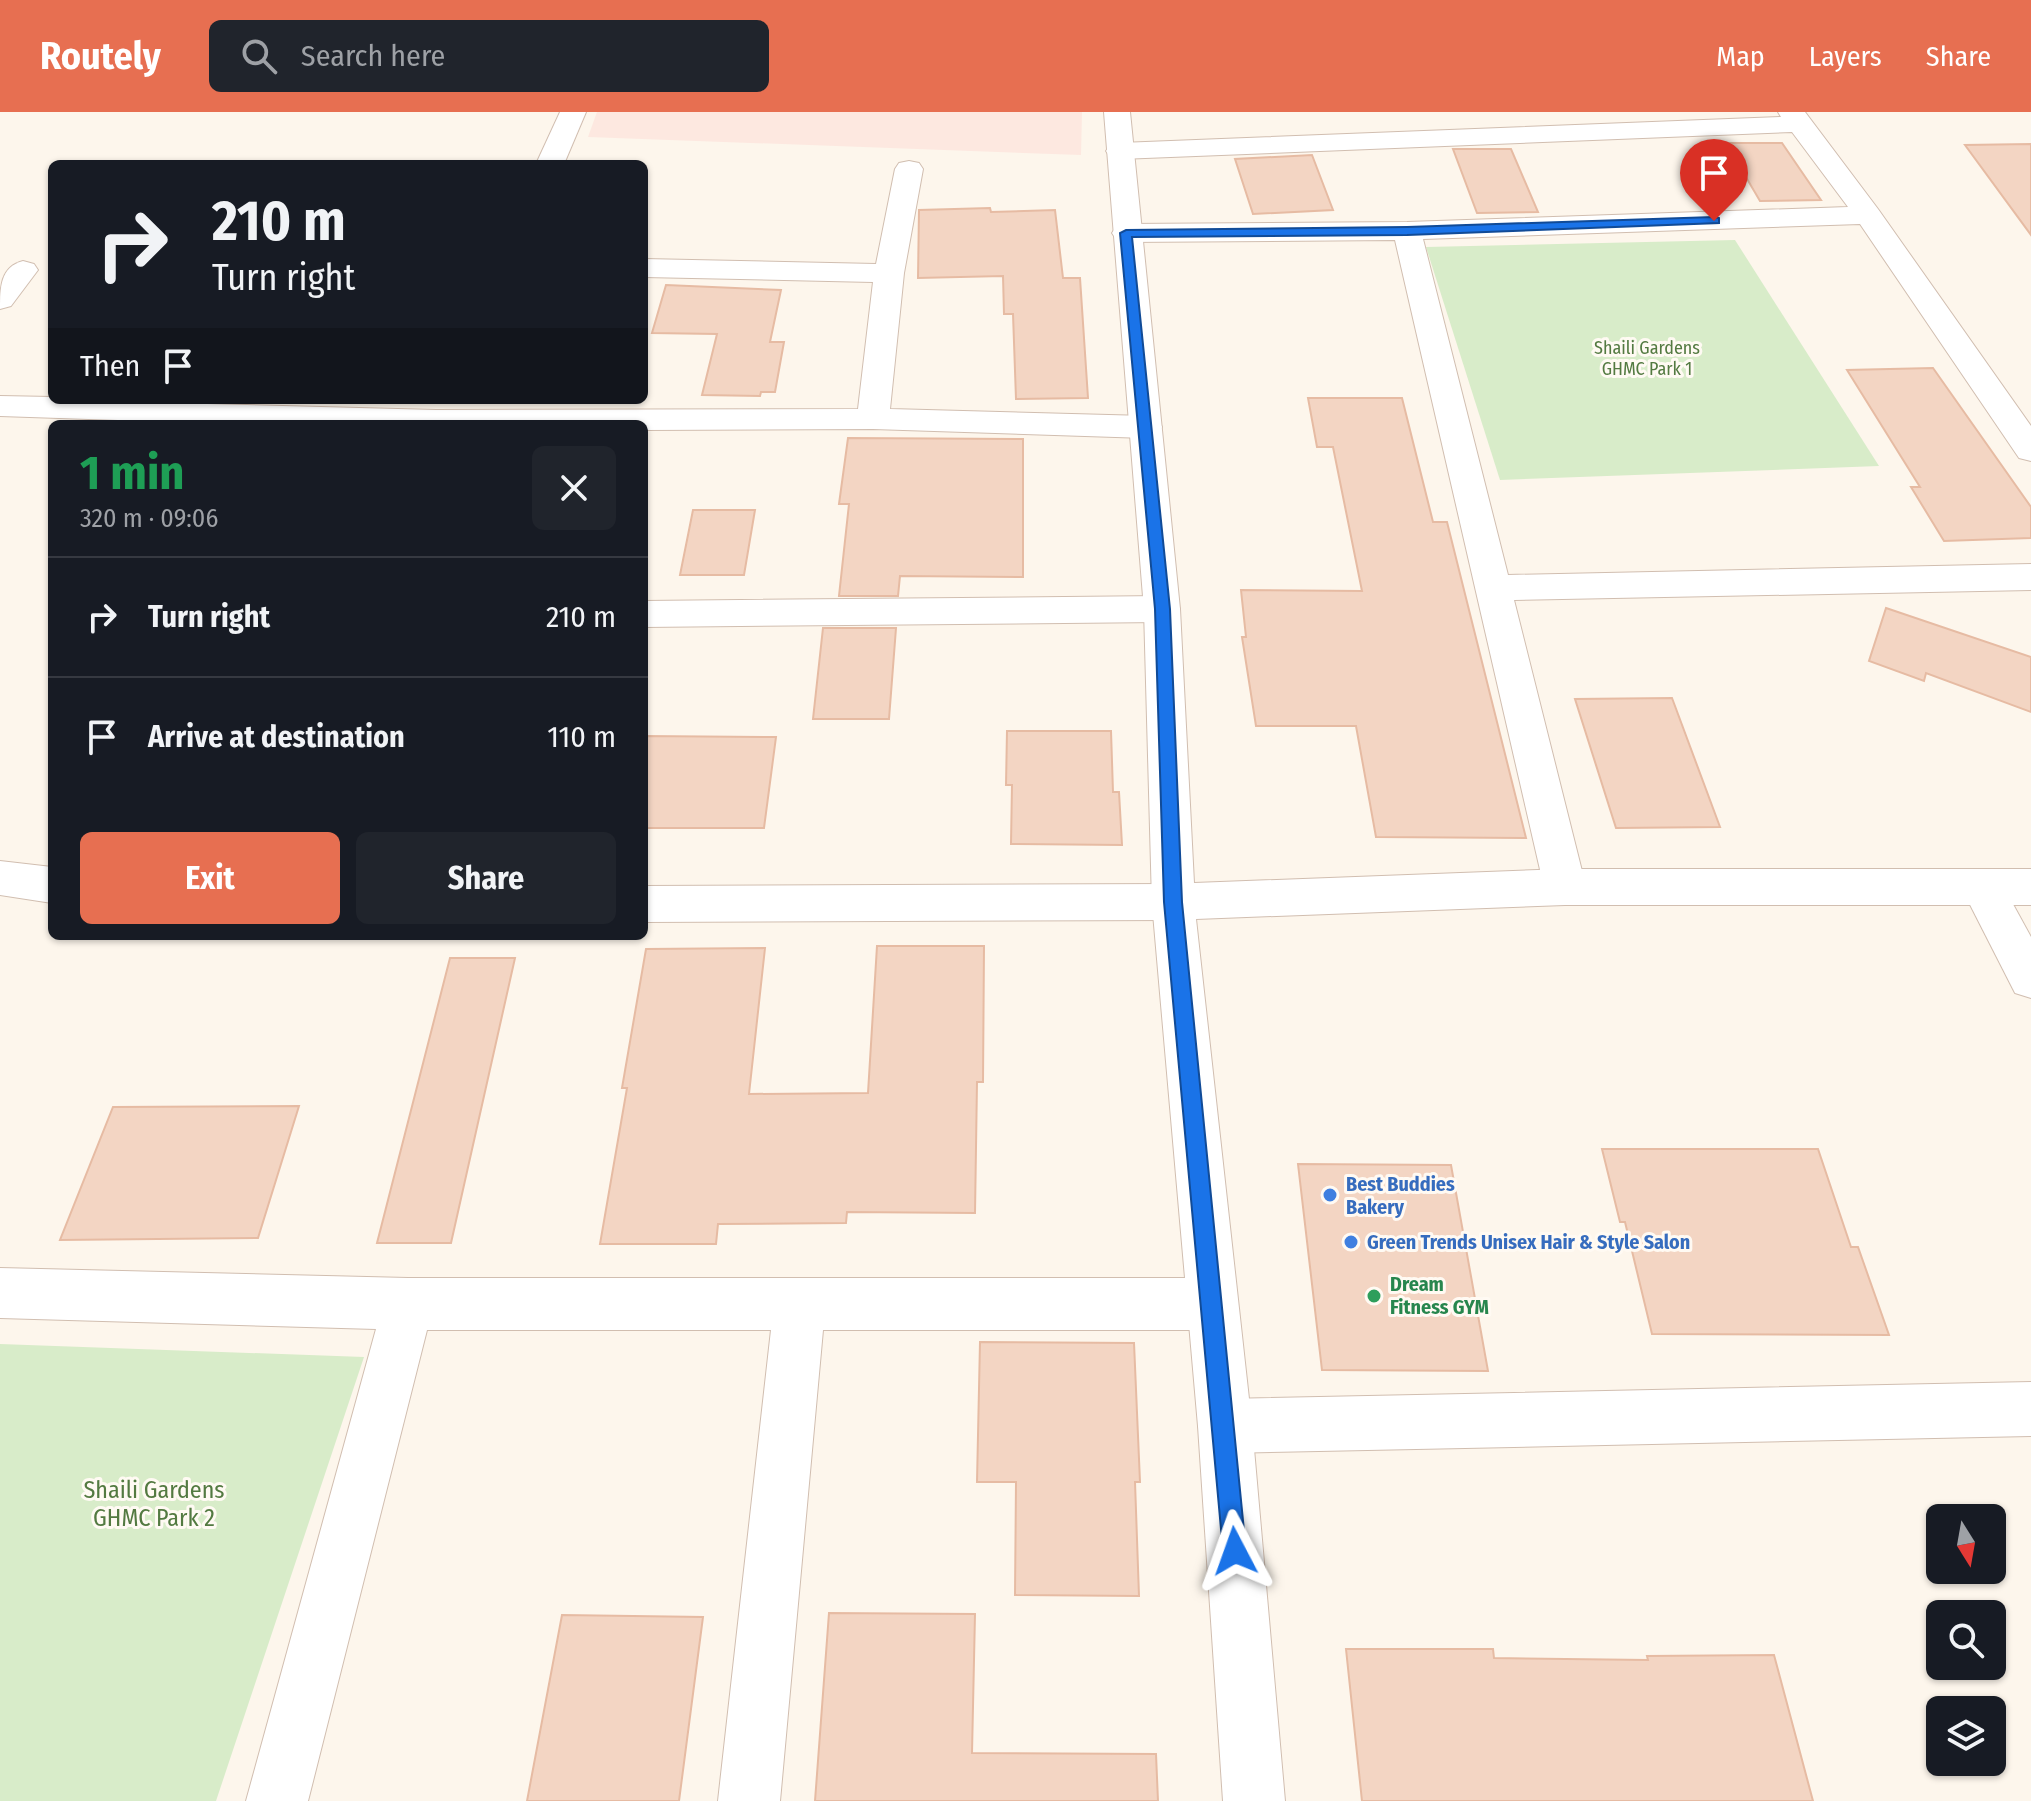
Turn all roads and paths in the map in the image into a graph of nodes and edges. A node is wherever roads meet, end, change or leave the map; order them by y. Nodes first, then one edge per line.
1 (573, 112) edge
2 (1117, 112) edge
3 (1796, 118) edge
4 (1473, 124) edge
5 (1120, 151) junction
6 (552, 160) edge
7 (909, 169) dead end
8 (1868, 215) junction
9 (1407, 231) junction
10 (1126, 233) junction
11 (648, 268) edge
12 (23, 270) dead end
13 (889, 273) junction
14 (0, 300) edge
15 (0, 406) edge
16 (441, 410) edge
17 (243, 413) edge
18 (873, 419) junction
19 (1146, 427) junction
20 (2031, 450) edge
21 (2031, 577) edge
22 (1492, 588) junction
23 (1162, 609) junction
24 (648, 614) edge
25 (0, 878) edge
26 (48, 884) edge
27 (1565, 887) junction
28 (1982, 887) junction
29 (2031, 887) edge
30 (1173, 902) junction
31 (648, 904) edge
32 (2031, 979) edge
33 (0, 1293) edge
34 (800, 1302) junction
35 (408, 1304) junction
36 (1212, 1304) junction
37 (2031, 1409) edge
38 (1225, 1426) junction
39 (277, 1801) edge
40 (749, 1801) edge
41 (1254, 1801) edge

1 - 6 street
2 - 5 street
3 - 4 street
3 - 8 street
4 - 5 street
5 - 10 street
7 - 13 street
8 - 9 street
8 - 20 street
9 - 10 street
9 - 22 street
10 - 19 street
11 - 13 street
12 - 14 street
13 - 18 street
15 - 17 street
16 - 17 street
16 - 18 street
18 - 19 street
19 - 23 street
21 - 22 street
22 - 27 street
23 - 24 street
23 - 30 street
25 - 26 street
27 - 28 street
27 - 30 street
28 - 29 street
28 - 32 street
30 - 31 street
30 - 36 street
33 - 35 street
34 - 35 street
34 - 36 street
34 - 40 street
35 - 39 street
36 - 38 street
37 - 38 street
38 - 41 street

